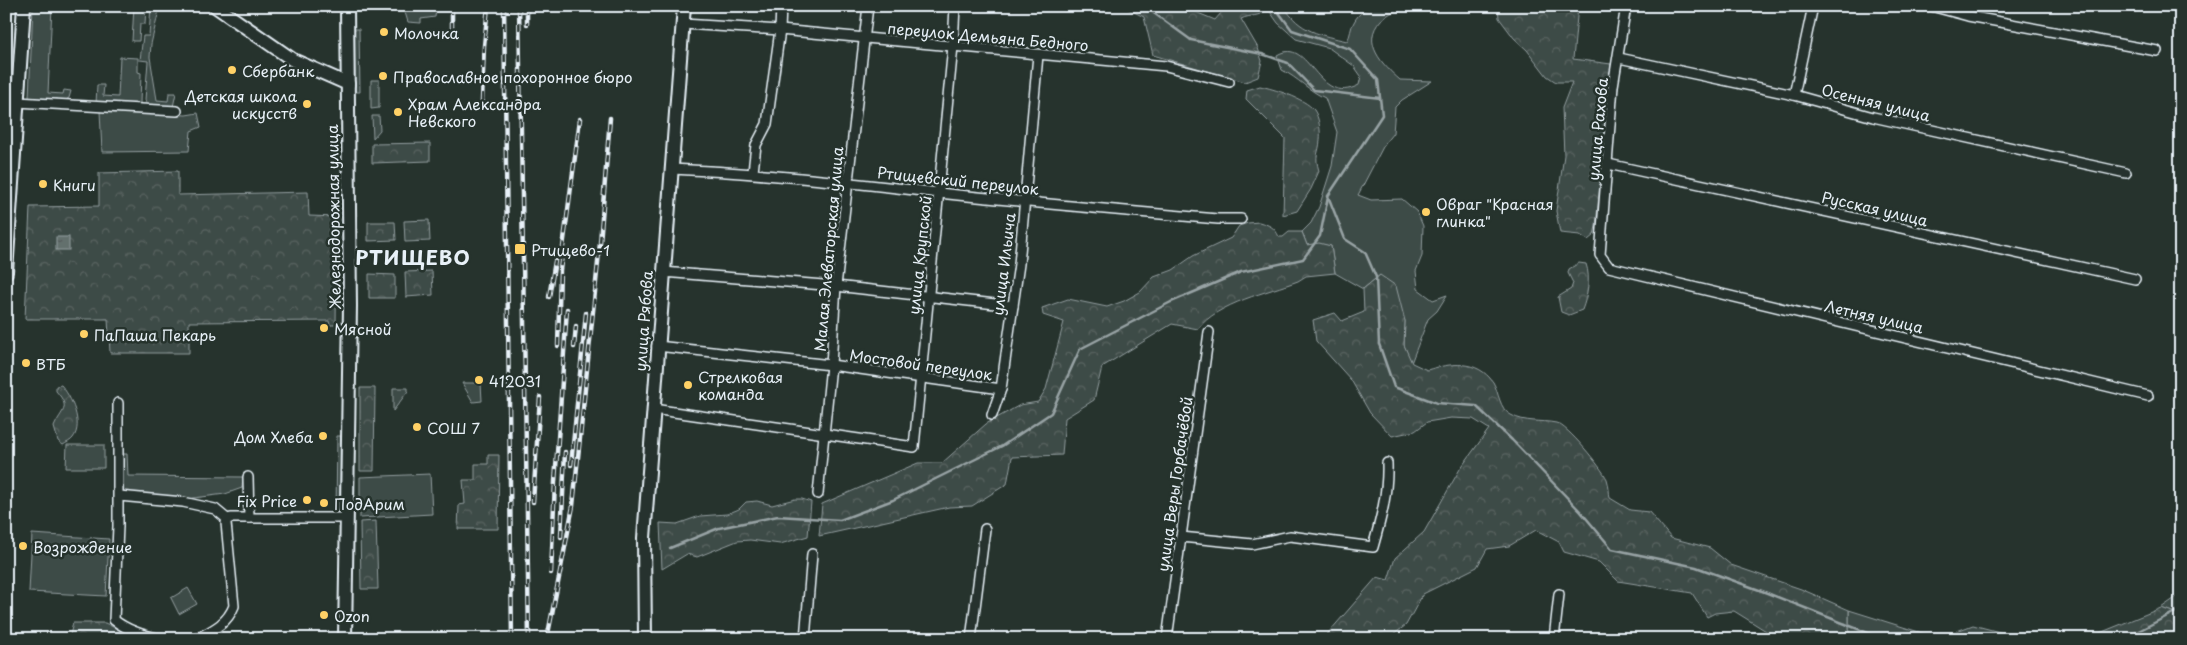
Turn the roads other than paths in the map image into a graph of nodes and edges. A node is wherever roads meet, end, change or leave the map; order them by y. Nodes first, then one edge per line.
1 (24, 6) edge
2 (215, 6) edge
3 (347, 6) edge
4 (684, 6) edge
5 (781, 6) edge
6 (868, 6) edge
7 (955, 6) edge
8 (1626, 6) edge
9 (1813, 6) edge
10 (1931, 6) edge
11 (683, 24) junction
12 (780, 30) junction
13 (864, 39) junction
14 (953, 46) junction
15 (2157, 52) dead end
16 (1038, 55) junction
17 (1619, 58) junction
18 (1229, 82) dead end
19 (348, 84) junction
20 (1794, 95) junction
21 (17, 102) junction
22 (176, 111) dead end
23 (1608, 164) junction
24 (672, 169) junction
25 (753, 172) junction
26 (2126, 173) dead end
27 (848, 181) junction
28 (939, 193) junction
29 (1024, 201) junction
30 (1241, 219) dead end
31 (1600, 255) joint
32 (6, 272) edge
33 (663, 272) junction
34 (2135, 279) dead end
35 (836, 286) junction
36 (928, 298) junction
37 (1012, 306) junction
38 (1209, 332) dead end
39 (658, 346) junction
40 (831, 365) junction
41 (920, 378) junction
42 (1001, 389) junction
43 (2148, 396) dead end
44 (118, 403) dead end
45 (653, 409) junction
46 (992, 415) dead end
47 (824, 434) junction
48 (1387, 463) dead end
49 (248, 478) dead end
50 (818, 494) dead end
51 (118, 496) junction
52 (249, 518) junction
53 (346, 518) junction
54 (227, 519) junction
55 (986, 529) dead end
56 (1181, 537) junction
57 (812, 554) dead end
58 (1560, 594) dead end
59 (162, 639) edge
60 (196, 639) edge
61 (345, 639) edge
62 (645, 639) edge
63 (805, 639) edge
64 (972, 639) edge
65 (1167, 639) edge
66 (1554, 639) edge

1 - 21 street
2 - 19 street
3 - 19 street, Железнодорожная улица
4 - 11 street, улица Рябова
5 - 12 street
6 - 13 street, Малая Элеваторская улица
7 - 14 street, улица Крупской
8 - 17 street, улица Рахова
9 - 20 street
10 - 15 street
11 - 12 street, переулок Демьяна Бедного
11 - 24 street, улица Рябова
12 - 13 street, переулок Демьяна Бедного
12 - 25 street
13 - 14 street, переулок Демьяна Бедного
13 - 27 street, Малая Элеваторская улица
14 - 16 street, переулок Демьяна Бедного
14 - 28 street, улица Крупской
16 - 18 street, переулок Демьяна Бедного
16 - 29 street, улица Ильича
17 - 20 street, Осенняя улица
17 - 23 street, улица Рахова
19 - 53 street, Железнодорожная улица
20 - 26 street, Осенняя улица
21 - 22 street
21 - 32 street
23 - 31 street, улица Рахова
23 - 34 street, Русская улица
24 - 25 street, Ртищевский переулок
24 - 33 street, улица Рябова
25 - 27 street, Ртищевский переулок
27 - 28 street, Ртищевский переулок
27 - 35 street, Малая Элеваторская улица
28 - 29 street, Ртищевский переулок
28 - 36 street, улица Крупской
29 - 30 street, Ртищевский переулок
29 - 37 street, улица Ильича
31 - 43 street, Летняя улица
33 - 35 street
33 - 39 street, улица Рябова
35 - 36 street
35 - 40 street, Малая Элеваторская улица
36 - 37 street
36 - 41 street, улица Крупской
37 - 42 street, улица Ильича
38 - 56 street, улица Веры Горбачёвой
39 - 40 street, Мостовой переулок
39 - 45 street, улица Рябова
40 - 41 street, Мостовой переулок
40 - 47 street, Малая Элеваторская улица
41 - 42 street, Мостовой переулок
41 - 47 street, улица Крупской
42 - 46 street, улица Ильича
44 - 51 street
45 - 47 street
45 - 62 street, улица Рябова
47 - 50 street, Малая Элеваторская улица
48 - 56 street
49 - 52 street
51 - 54 street
51 - 59 street
52 - 53 street
52 - 54 street
53 - 61 street, Железнодорожная улица
54 - 60 street
55 - 64 street
56 - 65 street, улица Веры Горбачёвой
57 - 63 street
58 - 66 street

